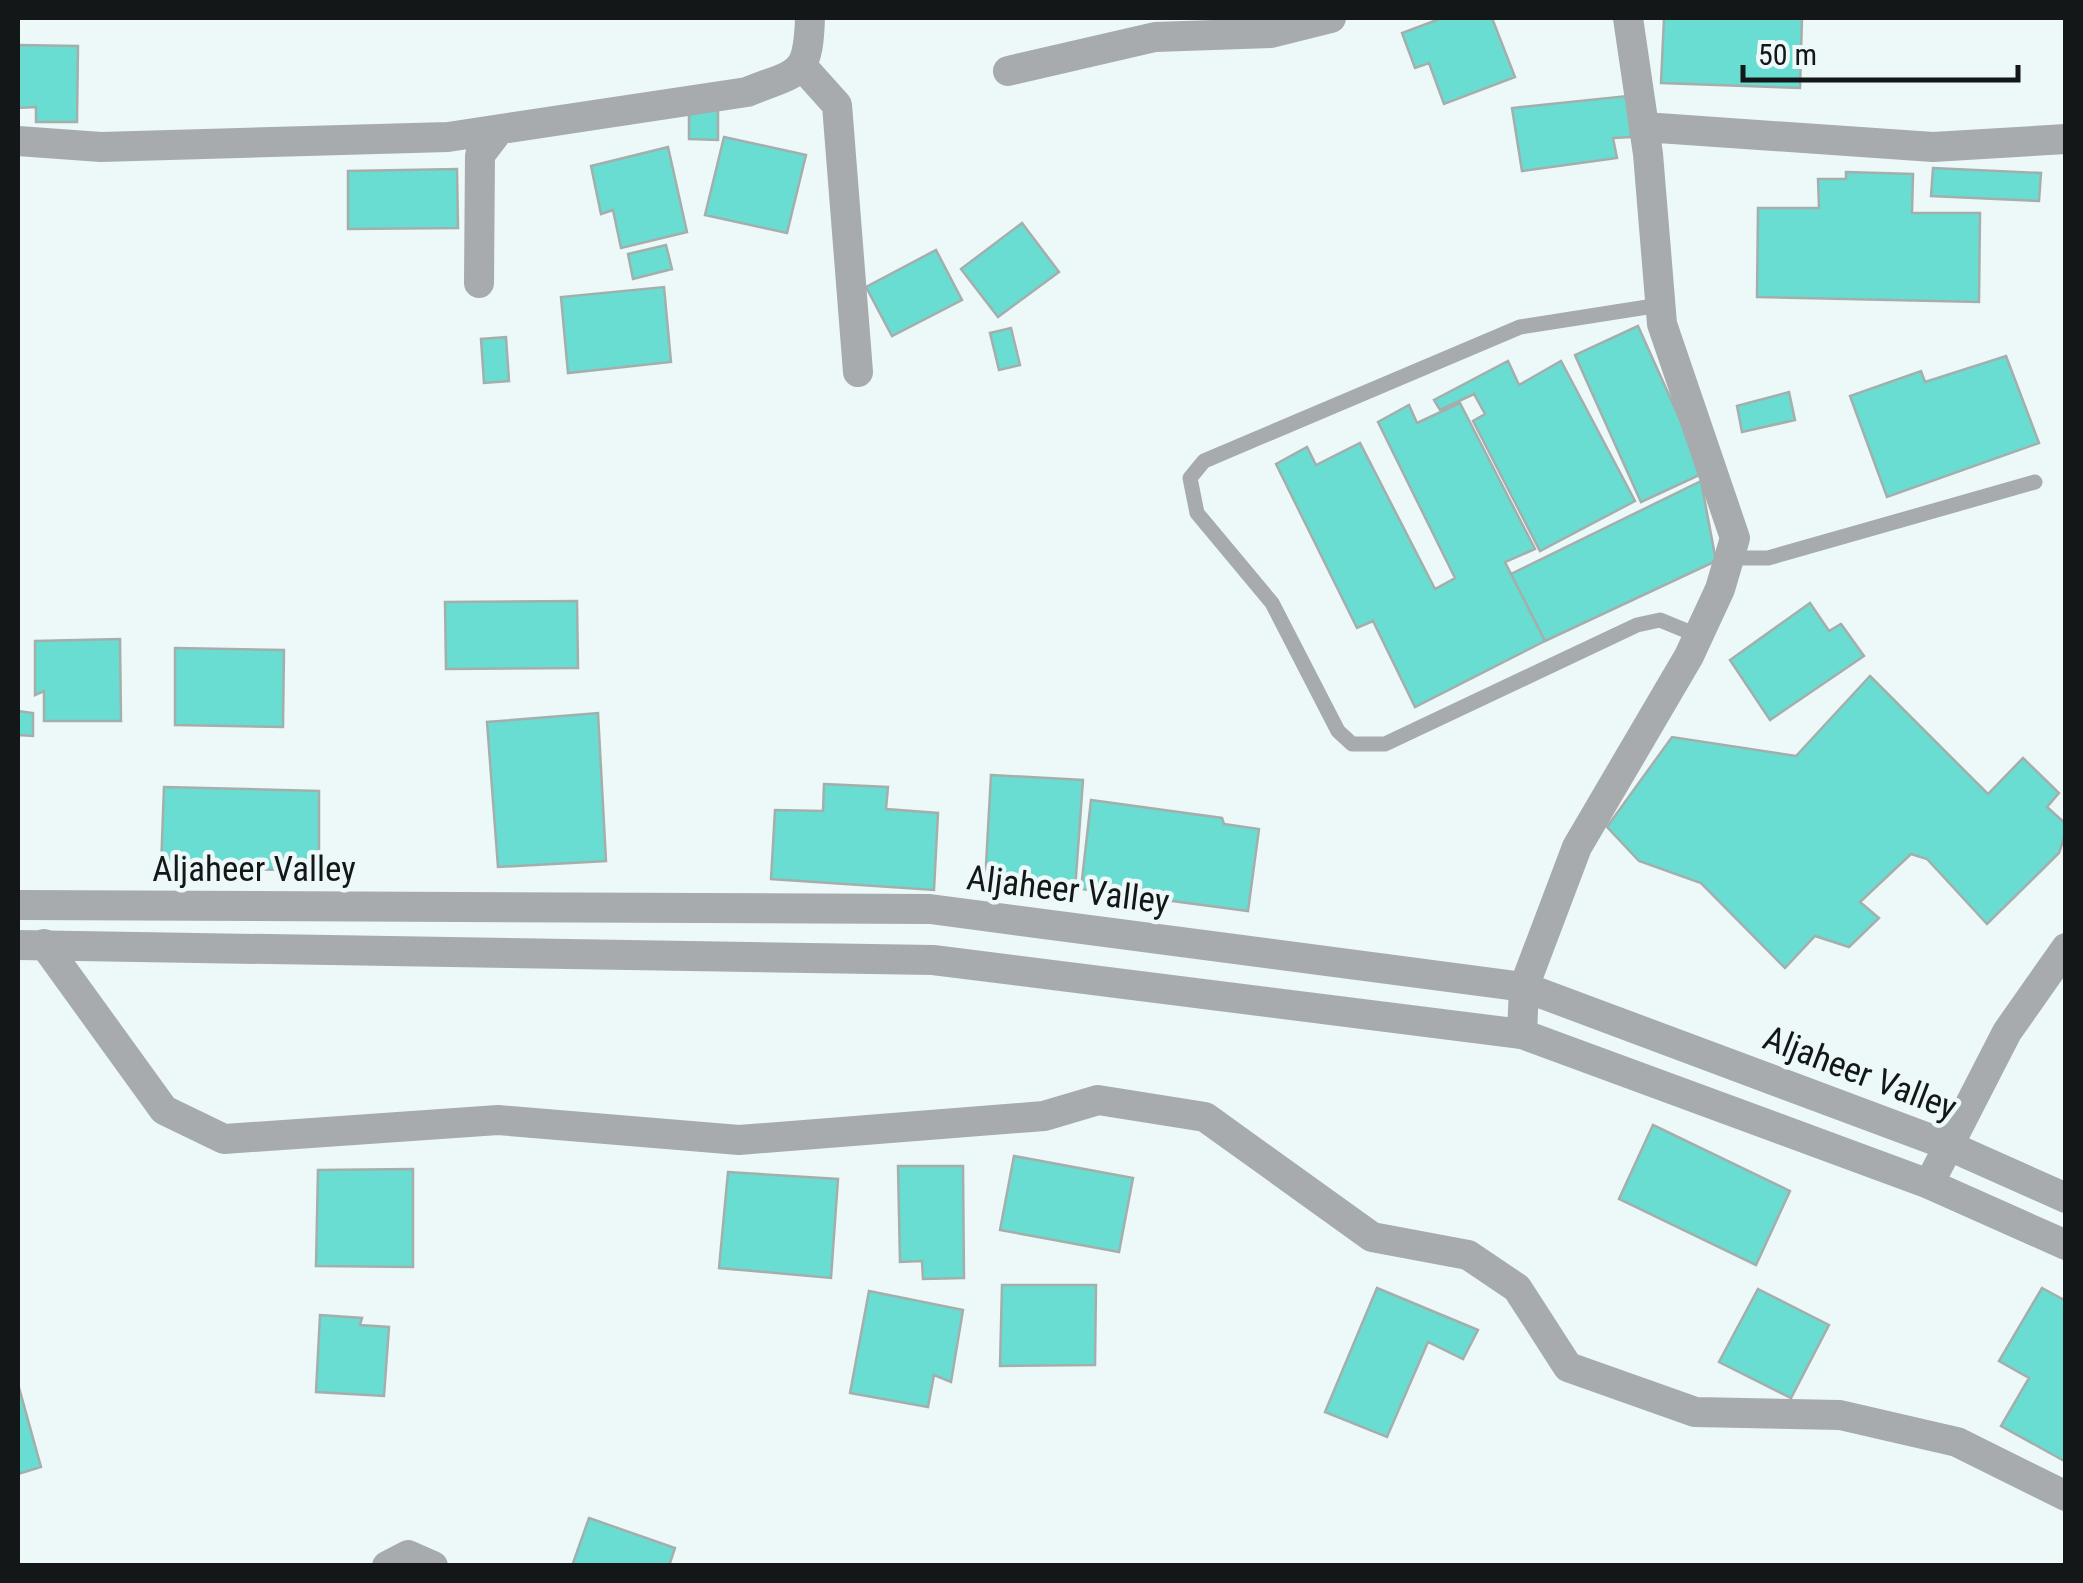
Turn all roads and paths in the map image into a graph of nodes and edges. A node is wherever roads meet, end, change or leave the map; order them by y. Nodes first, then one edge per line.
1 (810, 18) edge
2 (1331, 18) edge
3 (1628, 18) edge
4 (802, 66) junction
5 (1008, 71) dead end
6 (1644, 127) junction
7 (499, 130) junction
8 (2066, 139) edge
9 (18, 141) edge
10 (478, 283) dead end
11 (1660, 305) junction
12 (858, 372) dead end
13 (2035, 482) dead end
14 (1729, 558) junction
15 (1699, 636) junction
16 (18, 905) edge
17 (31, 944) edge
18 (2066, 948) edge
19 (1524, 987) junction
20 (1522, 1034) junction
21 (1946, 1145) junction
22 (1929, 1184) junction
23 (2066, 1198) edge
24 (2066, 1245) edge
25 (2066, 1496) edge
26 (387, 1566) edge
27 (433, 1566) edge

1 - 4 street
2 - 5 street
3 - 6 street
4 - 7 street
4 - 12 street
6 - 8 street
6 - 11 street
7 - 9 street
7 - 10 street
11 - 14 street
11 - 15 lane
13 - 14 lane
14 - 15 street
15 - 19 street
16 - 19 street, Aljaheer Valley
17 - 20 street
17 - 25 street
18 - 21 street
19 - 20 street
19 - 21 street, Aljaheer Valley
20 - 22 street
21 - 22 street
21 - 23 street, Aljaheer Valley
22 - 24 street
26 - 27 street

